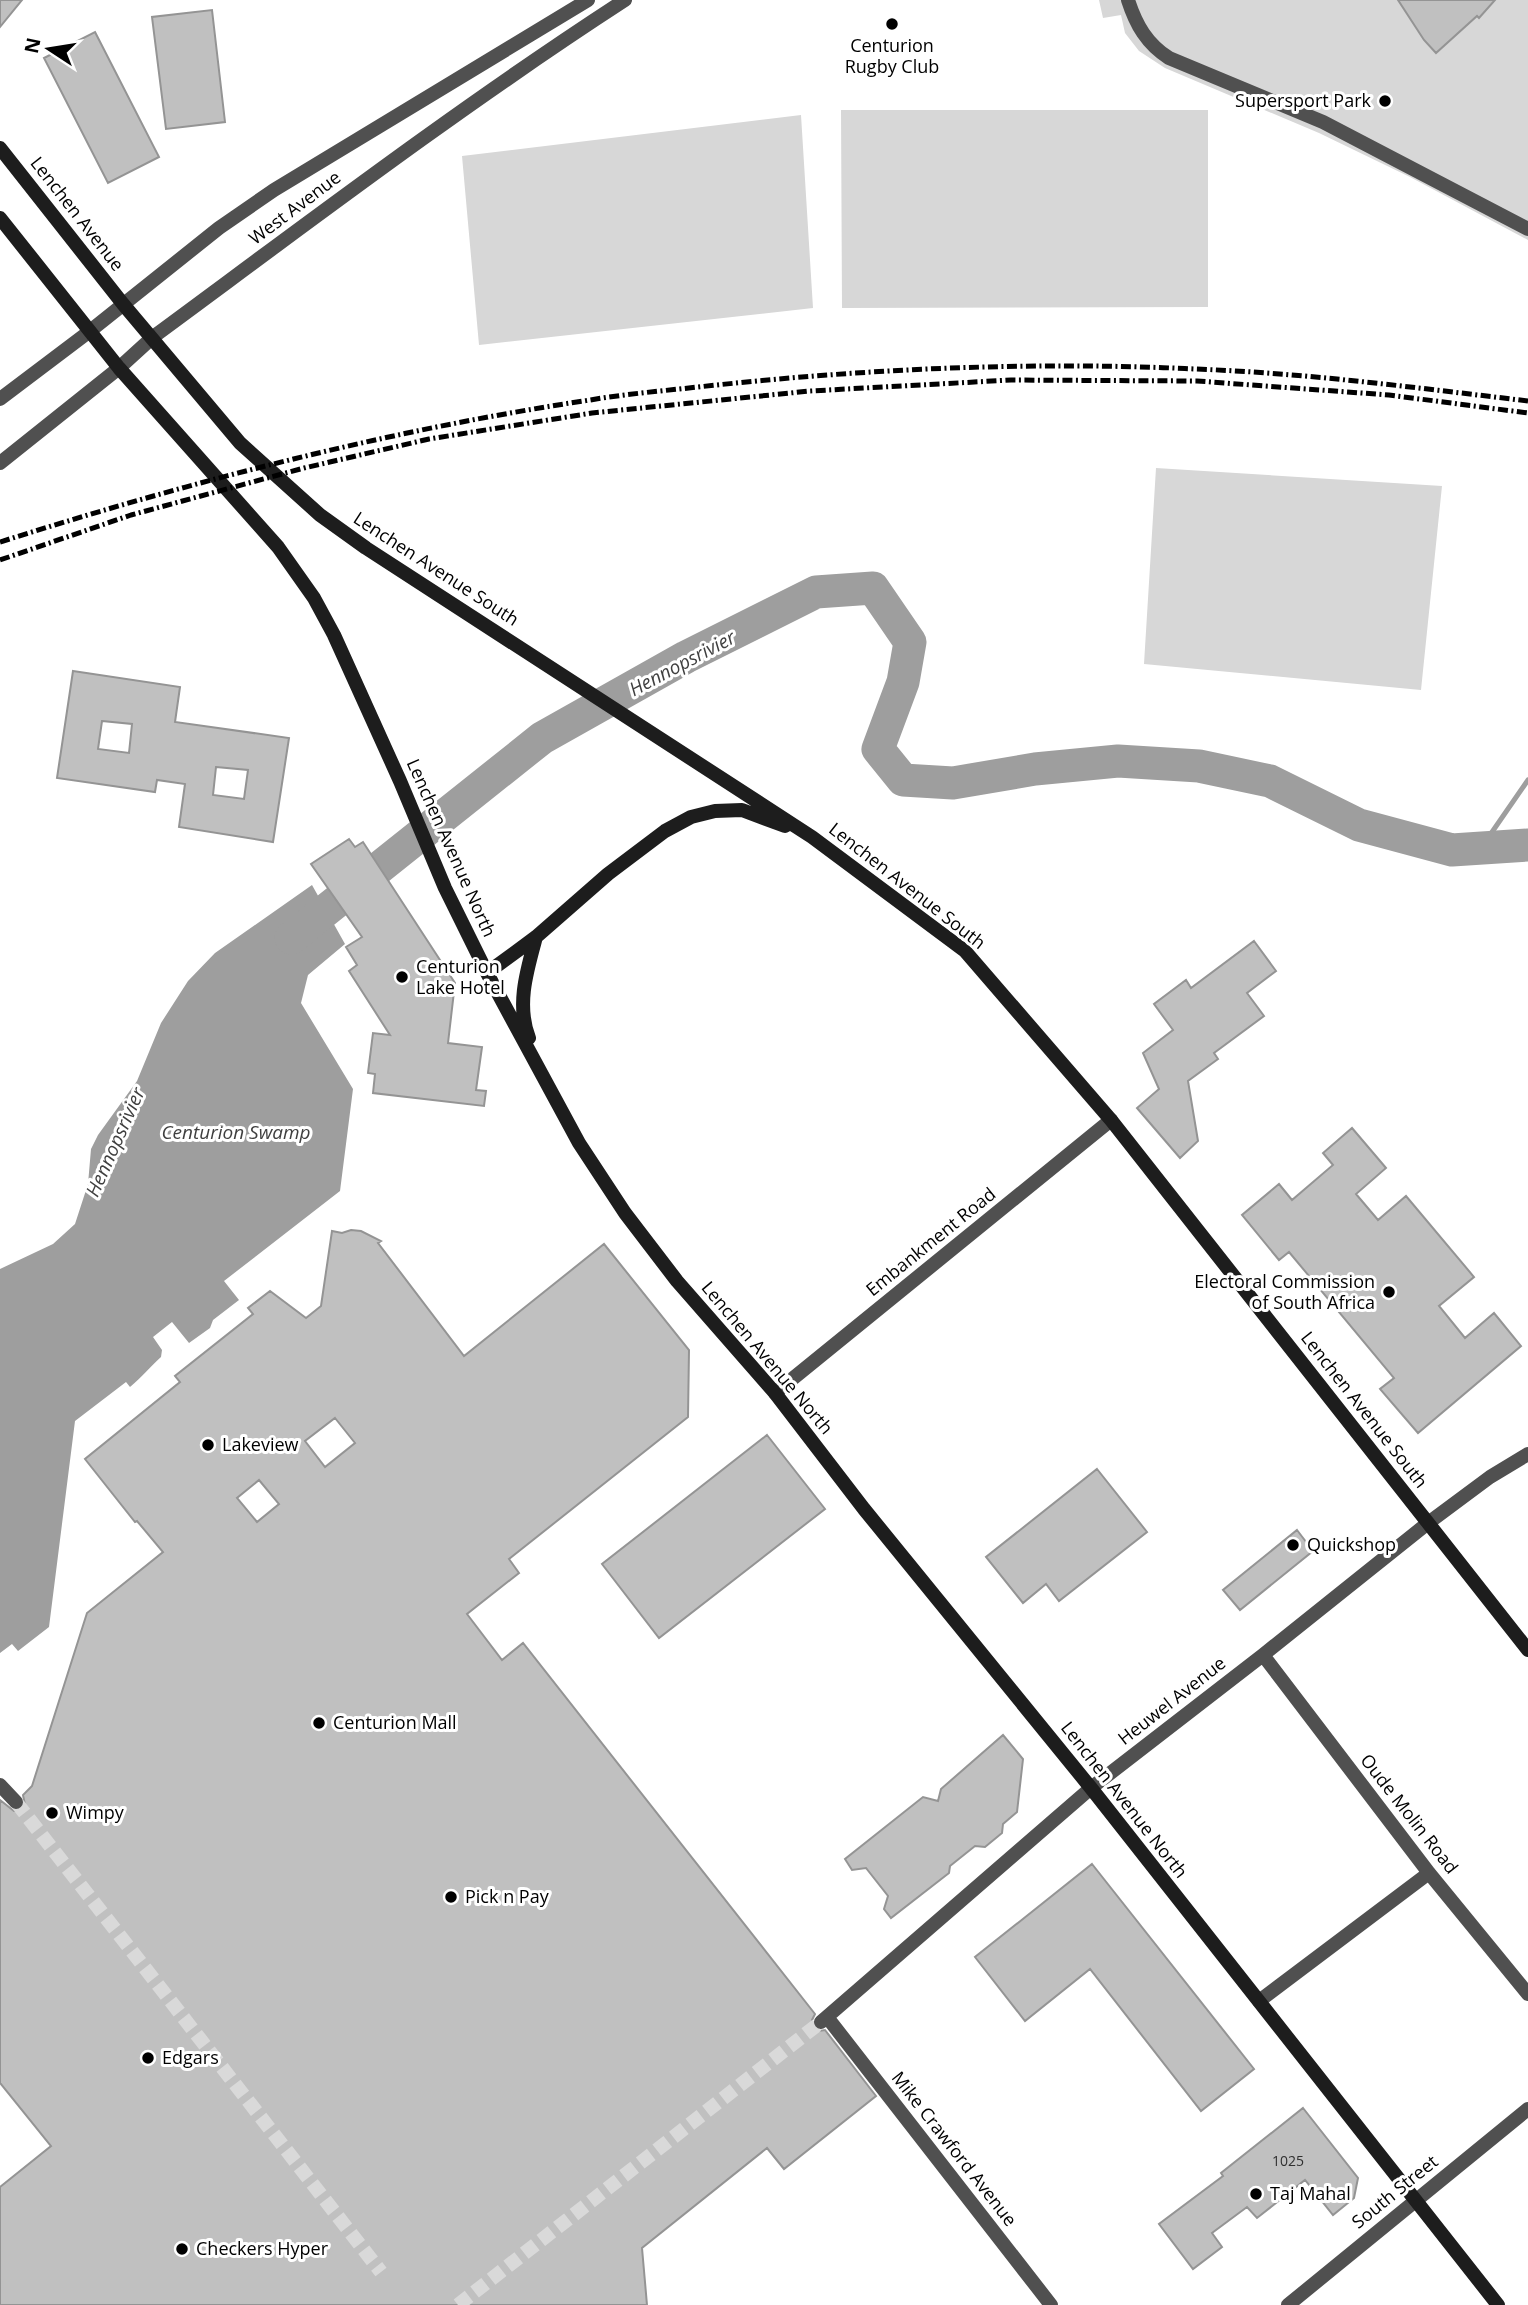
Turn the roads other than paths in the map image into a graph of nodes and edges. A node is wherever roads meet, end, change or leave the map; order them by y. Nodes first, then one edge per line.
1 (588, 0) edge
2 (625, 0) edge
3 (1128, 0) edge
4 (0, 148) edge
5 (0, 218) edge
6 (1528, 229) edge
7 (124, 303) junction
8 (90, 331) junction
9 (153, 337) junction
10 (119, 368) junction
11 (0, 399) edge
12 (0, 463) edge
13 (813, 837) junction
14 (536, 937) junction
15 (487, 974) junction
16 (547, 1083) junction
17 (1111, 1120) junction
18 (775, 1393) junction
19 (1528, 1454) edge
20 (1428, 1523) junction
21 (1528, 1650) edge
22 (1264, 1655) junction
23 (0, 1785) edge
24 (1091, 1788) junction
25 (16, 1802) tunnel mouth
26 (1429, 1872) junction
27 (1528, 1994) edge
28 (1259, 2001) junction
29 (824, 2019) joint
30 (1528, 2109) edge
31 (1415, 2200) junction
32 (1051, 2305) edge
33 (1288, 2305) edge
34 (1498, 2305) edge

1 - 7 street, West Avenue
2 - 9 street, West Avenue
3 - 6 street
4 - 7 main road, Lenchen Avenue
5 - 8 main road
7 - 8 street, West Avenue
7 - 9 main road, Lenchen Avenue South
8 - 10 main road
8 - 11 street, West Avenue
9 - 10 street, West Avenue
9 - 13 main road, Lenchen Avenue South
10 - 12 street, West Avenue
10 - 15 main road, Lenchen Avenue North
13 - 14 main road
13 - 17 main road, Lenchen Avenue South
14 - 15 main road
14 - 16 main road
15 - 16 main road, Lenchen Avenue North
16 - 18 main road, Lenchen Avenue North
17 - 18 street, Embankment Road
17 - 20 main road, Lenchen Avenue South
18 - 24 main road, Lenchen Avenue North
19 - 20 street, Heuwel Avenue
20 - 21 main road, Lenchen Avenue South
20 - 22 street, Heuwel Avenue
22 - 24 street, Heuwel Avenue
22 - 26 street, Oude Molin Road
23 - 25 street
24 - 28 main road, Lenchen Avenue North
24 - 29 street, Heuwel Avenue
26 - 27 street, Oude Molin Road
26 - 28 street
28 - 31 main road, Lenchen Avenue North
29 - 32 street, Mike Crawford Avenue
30 - 31 street, South Street
31 - 33 street, South Street
31 - 34 main road, Lenchen Avenue North

